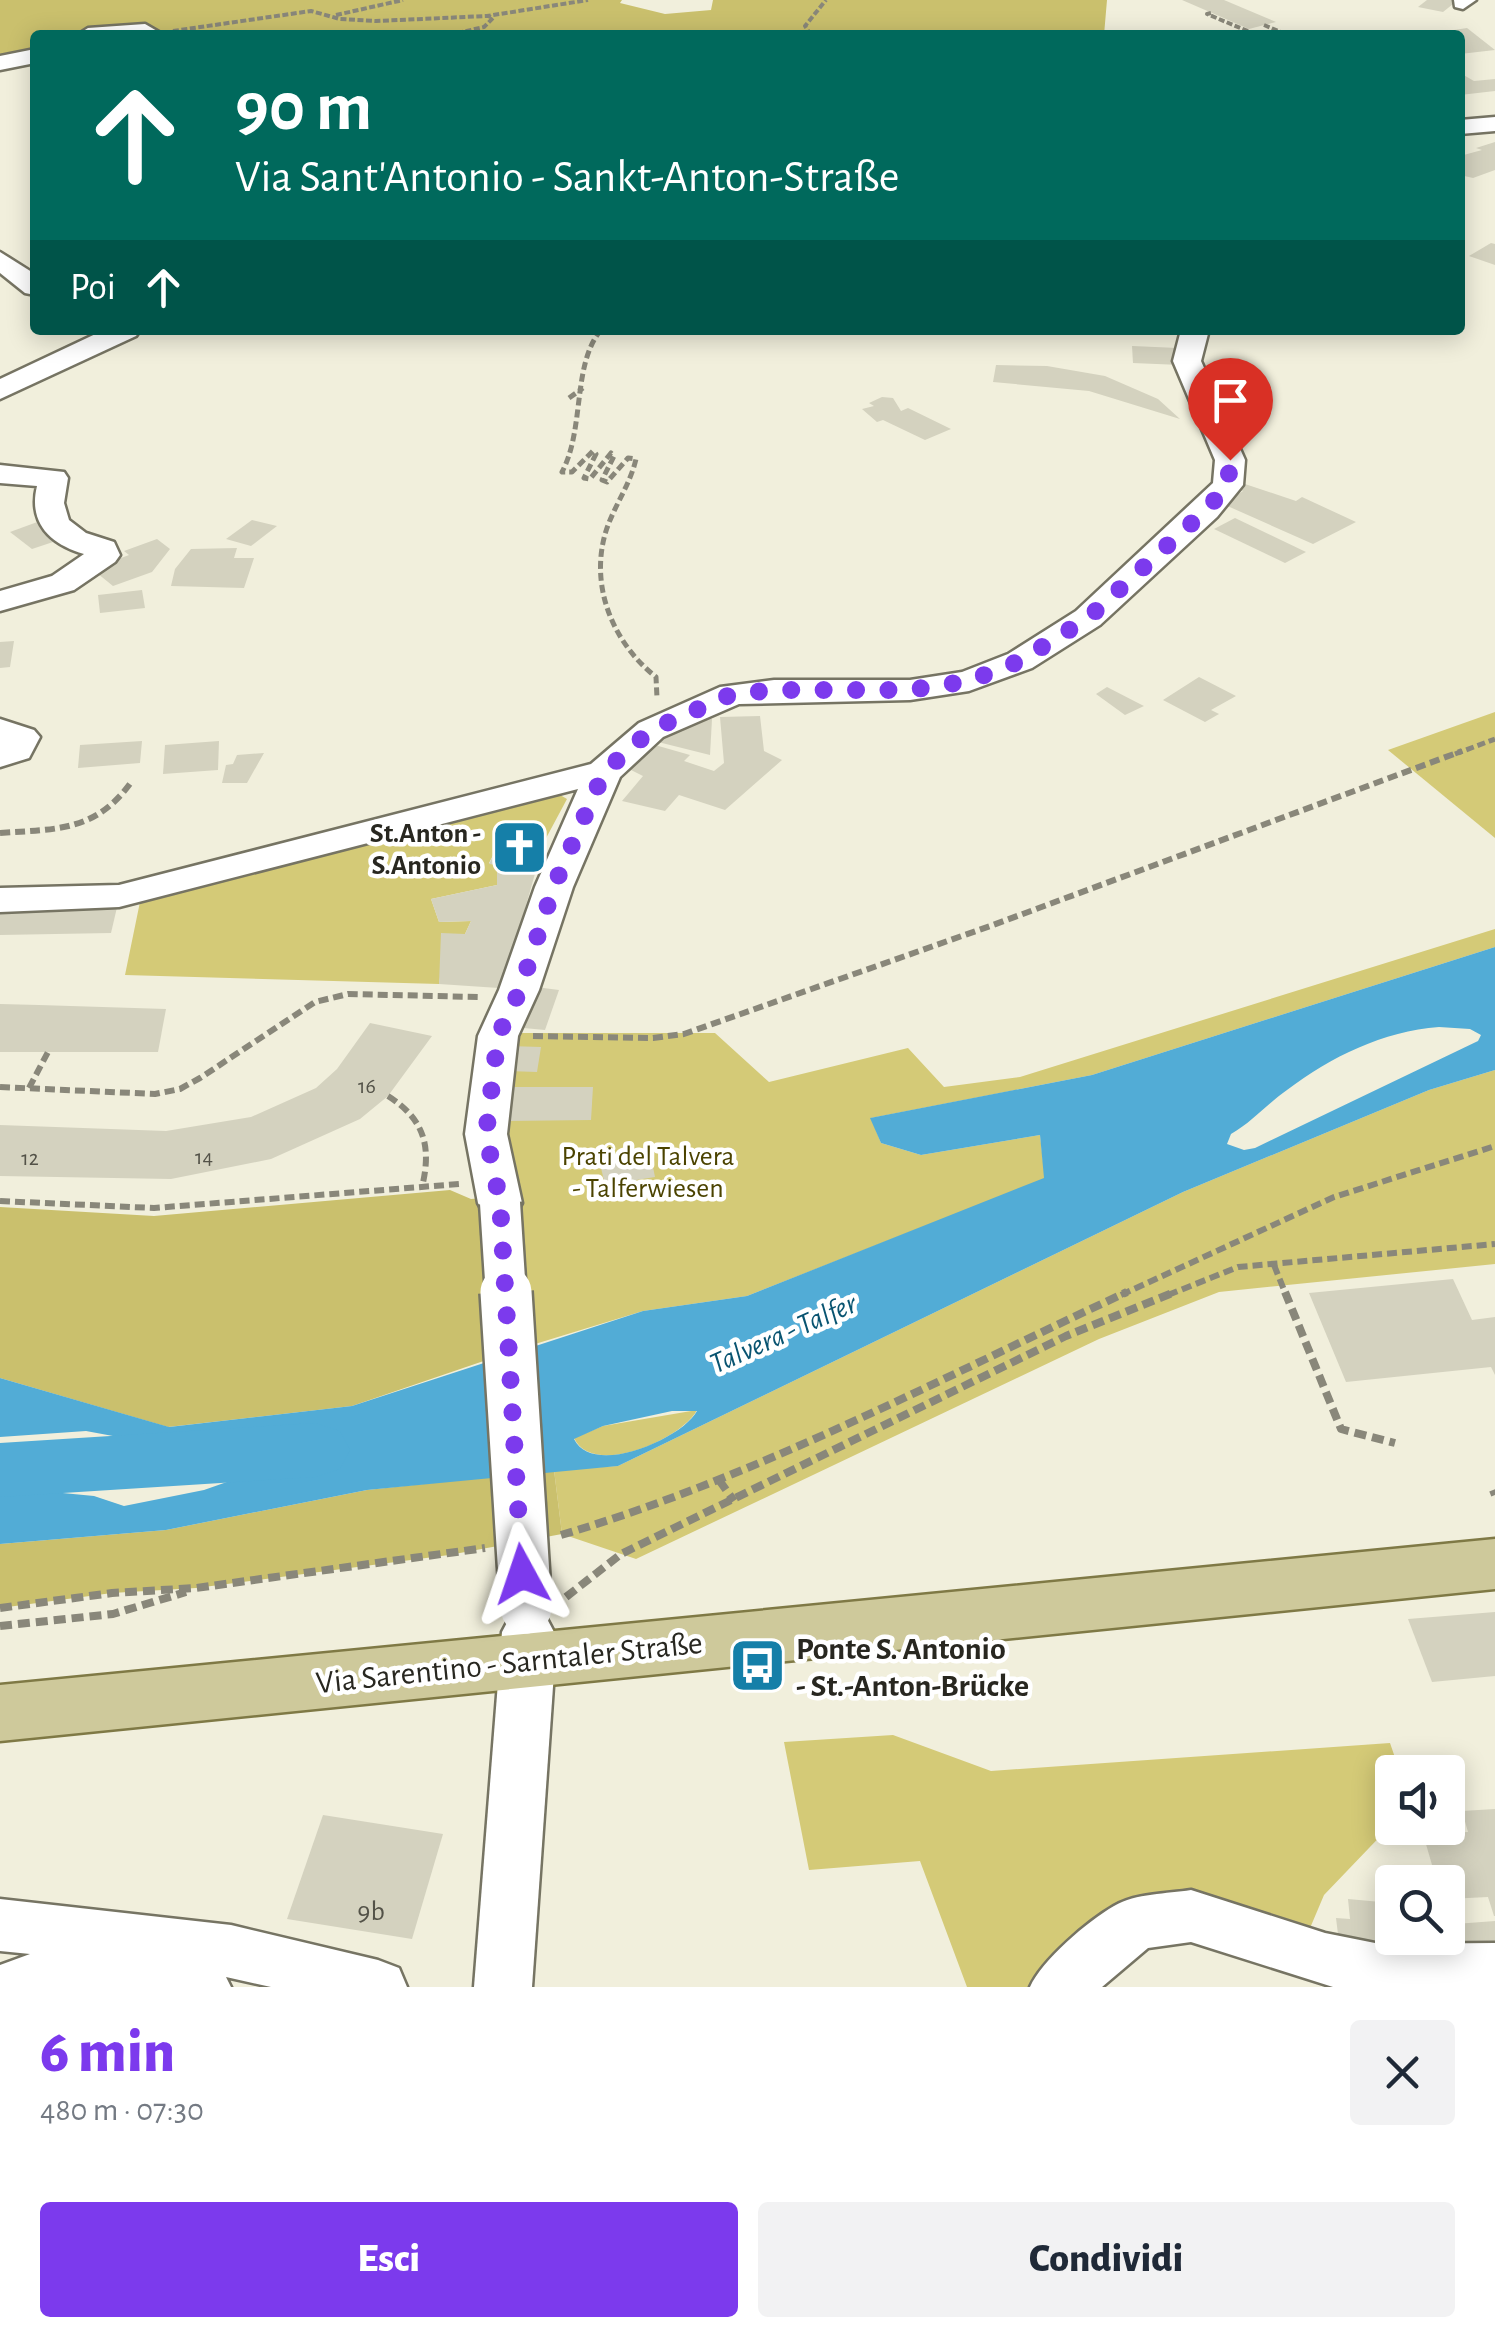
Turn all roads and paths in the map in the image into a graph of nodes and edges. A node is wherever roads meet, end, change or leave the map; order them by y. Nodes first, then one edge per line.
1 (403, 0) edge
2 (588, 0) edge
3 (826, 0) edge
4 (1212, 13) dead end
5 (330, 16) junction
6 (487, 16) junction
7 (1264, 26) dead end
8 (190, 30) edge
9 (471, 30) edge
10 (807, 30) edge
11 (1246, 30) edge
12 (1270, 30) edge
13 (30, 38) edge
14 (0, 40) edge
15 (30, 57) edge
16 (0, 62) edge
17 (1495, 124) edge
18 (1465, 127) edge
19 (0, 260) edge
20 (28, 293) edge
21 (116, 335) edge
22 (597, 335) edge
23 (1194, 335) edge
24 (584, 388) junction
25 (0, 390) edge
26 (569, 398) dead end
27 (0, 474) edge
28 (0, 601) edge
29 (0, 730) edge
30 (1495, 740) edge
31 (0, 756) edge
32 (615, 760) junction
33 (132, 781) dead end
34 (0, 833) edge
35 (0, 888) edge
36 (114, 897) junction
37 (0, 900) edge
38 (506, 1019) junction
39 (48, 1052) dead end
40 (0, 1087) edge
41 (29, 1088) junction
42 (388, 1096) dead end
43 (1495, 1146) edge
44 (422, 1187) junction
45 (498, 1192) junction
46 (0, 1200) edge
47 (1495, 1244) edge
48 (1274, 1265) junction
49 (1395, 1444) dead end
50 (719, 1480) junction
51 (734, 1501) junction
52 (546, 1537) dead end
53 (497, 1546) dead end
54 (609, 1562) dead end
55 (1495, 1564) edge
56 (196, 1588) junction
57 (0, 1608) edge
58 (0, 1626) edge
59 (528, 1633) junction
60 (0, 1713) edge
61 (0, 1924) edge
62 (1495, 1969) edge
63 (12, 1987) edge
64 (202, 1987) edge
65 (378, 1987) edge
66 (503, 1987) edge
67 (1059, 1987) edge

1 - 5 path
2 - 6 path
3 - 10 path
4 - 11 path
5 - 6 path
5 - 8 path
6 - 9 path
7 - 12 path
13 - 14 street
15 - 16 street
17 - 18 street
19 - 20 street
21 - 25 street
22 - 24 path
23 - 32 street
24 - 26 path
24 - 32 path
27 - 28 street
29 - 31 street
30 - 38 path
32 - 36 street
32 - 38 street
33 - 34 path
35 - 36 street
36 - 37 street
38 - 41 path
38 - 45 street
39 - 41 path
40 - 41 path
42 - 44 path
43 - 50 path
44 - 45 path
44 - 46 path
45 - 59 street, bridge
47 - 48 path
48 - 49 path
48 - 51 path
50 - 51 path
50 - 52 path
51 - 54 path
53 - 56 path
55 - 59 main road, Via Sarentino - Sarntaler Straße
56 - 57 path
56 - 58 path
59 - 60 main road, Via Sarentino - Sarntaler Straße
59 - 66 street
61 - 65 street
62 - 67 street
63 - 64 street

